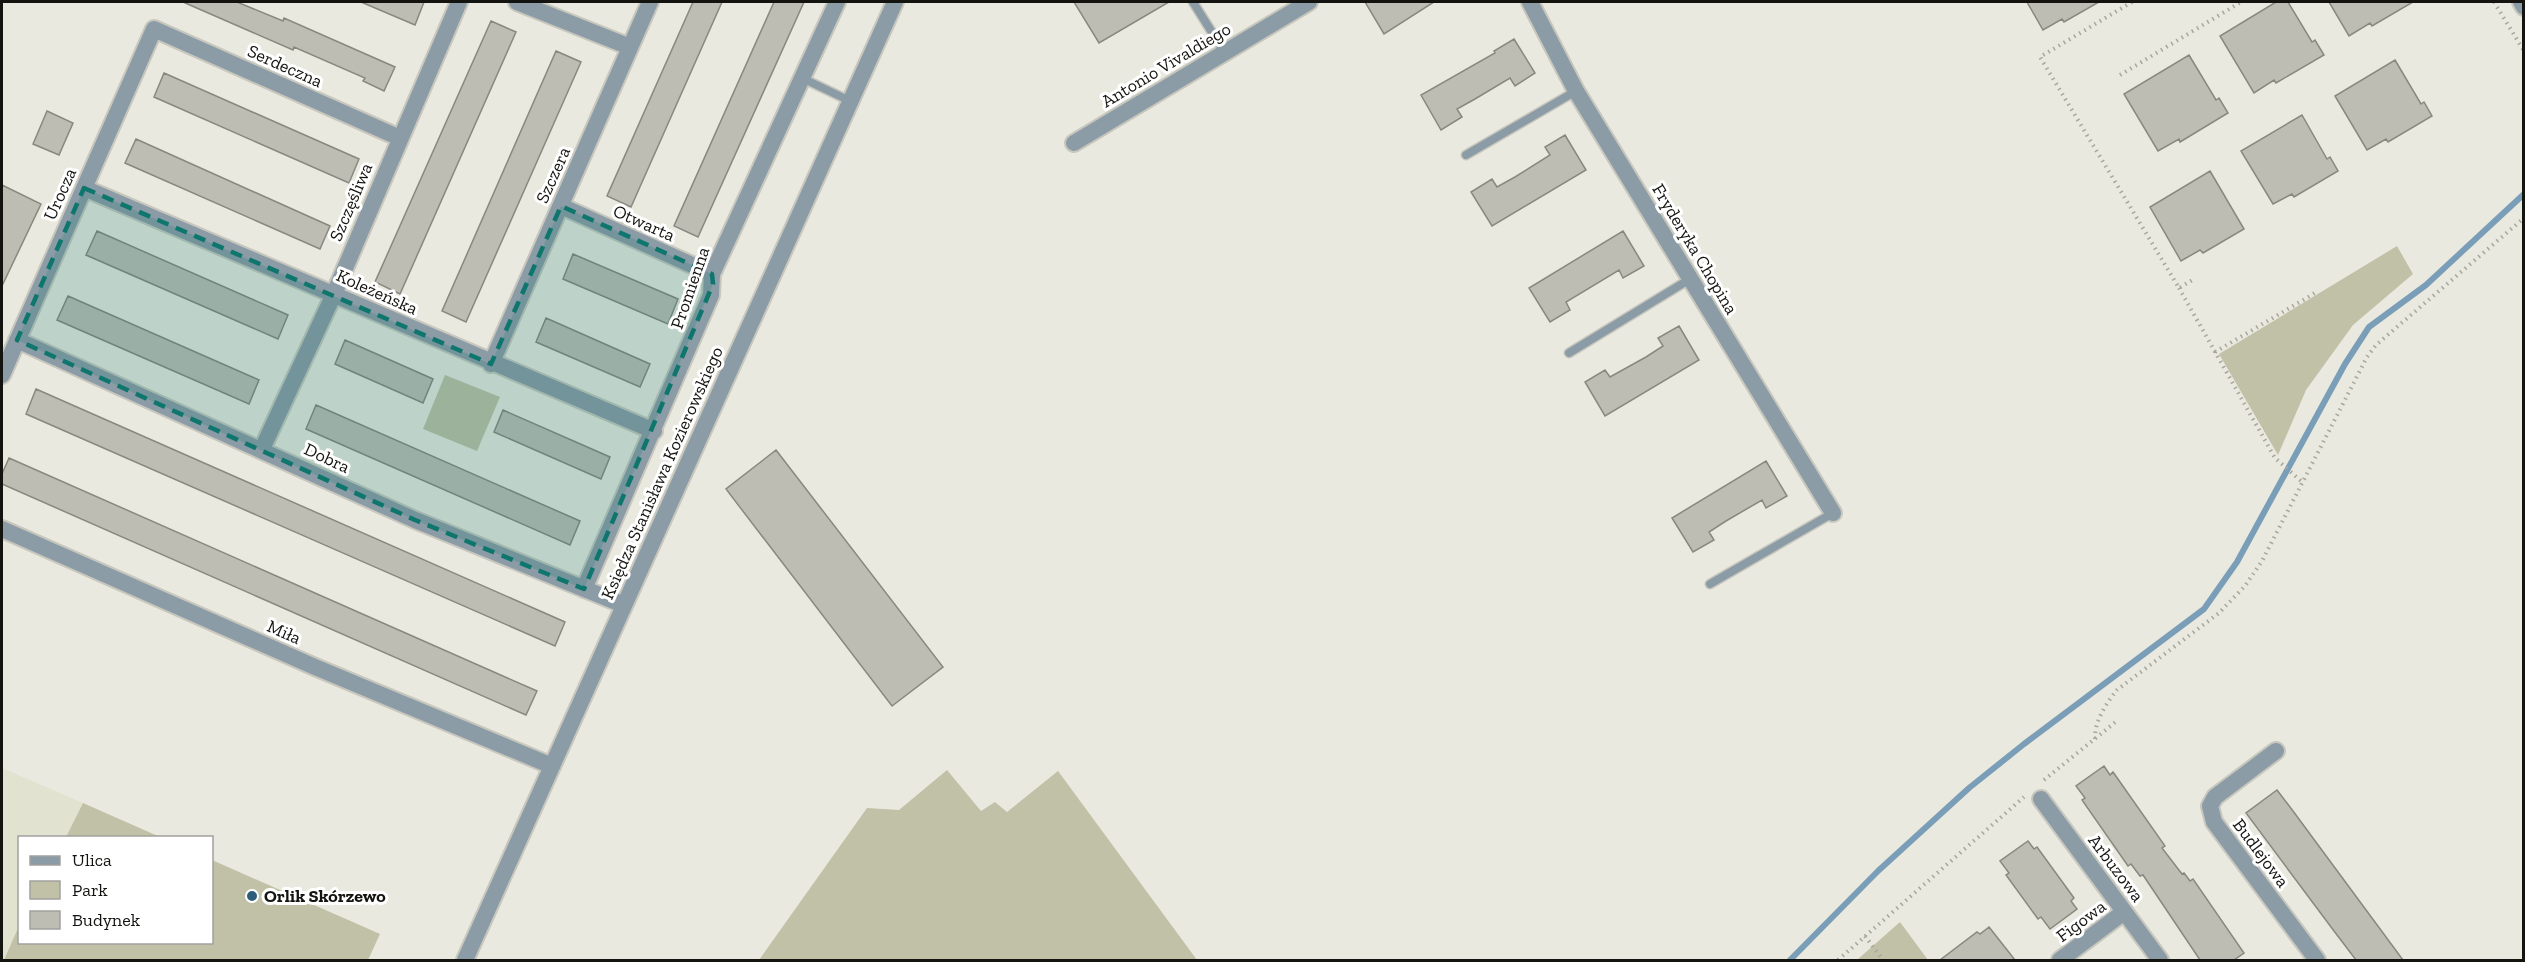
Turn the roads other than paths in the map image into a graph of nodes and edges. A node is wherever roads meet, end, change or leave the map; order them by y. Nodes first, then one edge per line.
1 (459, 2) edge
2 (517, 2) edge
3 (650, 2) edge
4 (837, 2) edge
5 (895, 2) edge
6 (1193, 2) edge
7 (1309, 2) edge
8 (1530, 2) edge
9 (2521, 2) edge
10 (2523, 7) edge
11 (154, 29) joint
12 (630, 47) junction
13 (1225, 53) junction
14 (802, 78) junction
15 (1576, 90) junction
16 (850, 101) junction
17 (400, 138) junction
18 (1074, 143) dead end
19 (1466, 155) dead end
20 (84, 188) junction
21 (561, 206) junction
22 (712, 274) junction
23 (1690, 279) junction
24 (334, 294) junction
25 (17, 340) junction
26 (1569, 353) dead end
27 (491, 364) junction
28 (2, 375) edge
29 (654, 431) junction
30 (262, 449) junction
31 (1833, 513) joint
32 (2, 529) edge
33 (1710, 585) dead end
34 (584, 589) junction
35 (624, 605) junction
36 (2276, 751) dead end
37 (552, 766) junction
38 (2035, 793) road end
39 (2124, 912) junction
40 (465, 960) edge
41 (2060, 960) edge
42 (2160, 960) edge
43 (2317, 960) edge

1 - 17 street, Szczęśliwa
2 - 12 street
3 - 12 street, Szczera
4 - 14 street, Promienna
5 - 16 street, Księdza Stanisława Kozierowskiego
6 - 13 lane
7 - 13 street, Antonio Vivaldiego
8 - 15 street, Fryderyka Chopina
9 - 10 street
11 - 17 street, Serdeczna
11 - 20 street, Urocza
12 - 21 street, Szczera
13 - 18 street, Antonio Vivaldiego
14 - 16 lane
14 - 22 street, Promienna
15 - 19 lane
15 - 23 street, Fryderyka Chopina
16 - 35 street, Księdza Stanisława Kozierowskiego
17 - 24 street, Szczęśliwa
20 - 24 street, Koleżeńska
20 - 25 street, Urocza
21 - 22 street, Otwarta
21 - 27 street, Szczera
22 - 29 street, Promienna
23 - 26 lane
23 - 31 street, Fryderyka Chopina
24 - 27 street, Koleżeńska
24 - 30 street, Szczęśliwa
25 - 28 street, Urocza
25 - 30 street, Dobra
27 - 29 street, Koleżeńska
29 - 34 street, Promienna
30 - 34 street, Dobra
31 - 33 lane
32 - 37 street, Miła
34 - 35 street, Dobra
35 - 37 street, Księdza Stanisława Kozierowskiego
36 - 43 street, Budlejowa
37 - 40 street, Księdza Stanisława Kozierowskiego
38 - 39 street, Arbuzowa
39 - 41 street, Figowa
39 - 42 street, Arbuzowa

